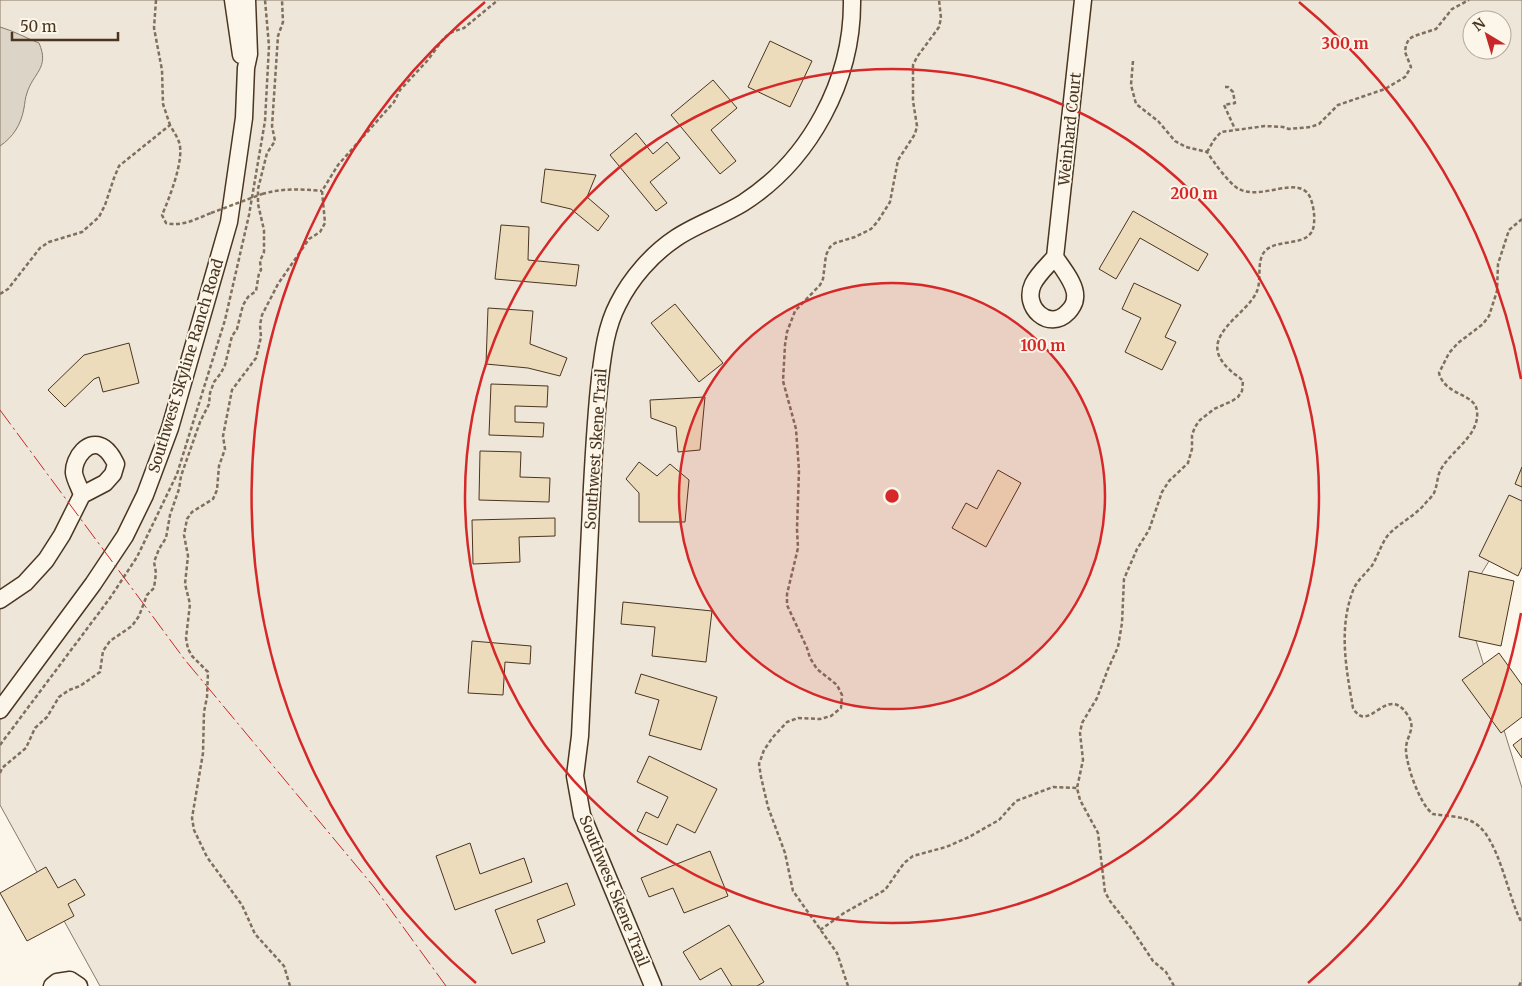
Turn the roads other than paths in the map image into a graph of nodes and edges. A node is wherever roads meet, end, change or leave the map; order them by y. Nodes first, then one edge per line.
1 (234, 0) edge
2 (248, 0) edge
3 (852, 0) edge
4 (1083, 0) edge
5 (246, 68) junction
6 (1055, 257) dead end
7 (82, 495) dead end
8 (0, 600) edge
9 (0, 710) edge
10 (52, 986) edge
11 (79, 986) edge
12 (654, 986) edge

1 - 5 street
2 - 5 street
3 - 12 street, Southwest Skene Trail
4 - 6 street, Weinhard Court
5 - 9 street, Southwest Skyline Ranch Road
7 - 8 street
10 - 11 street

